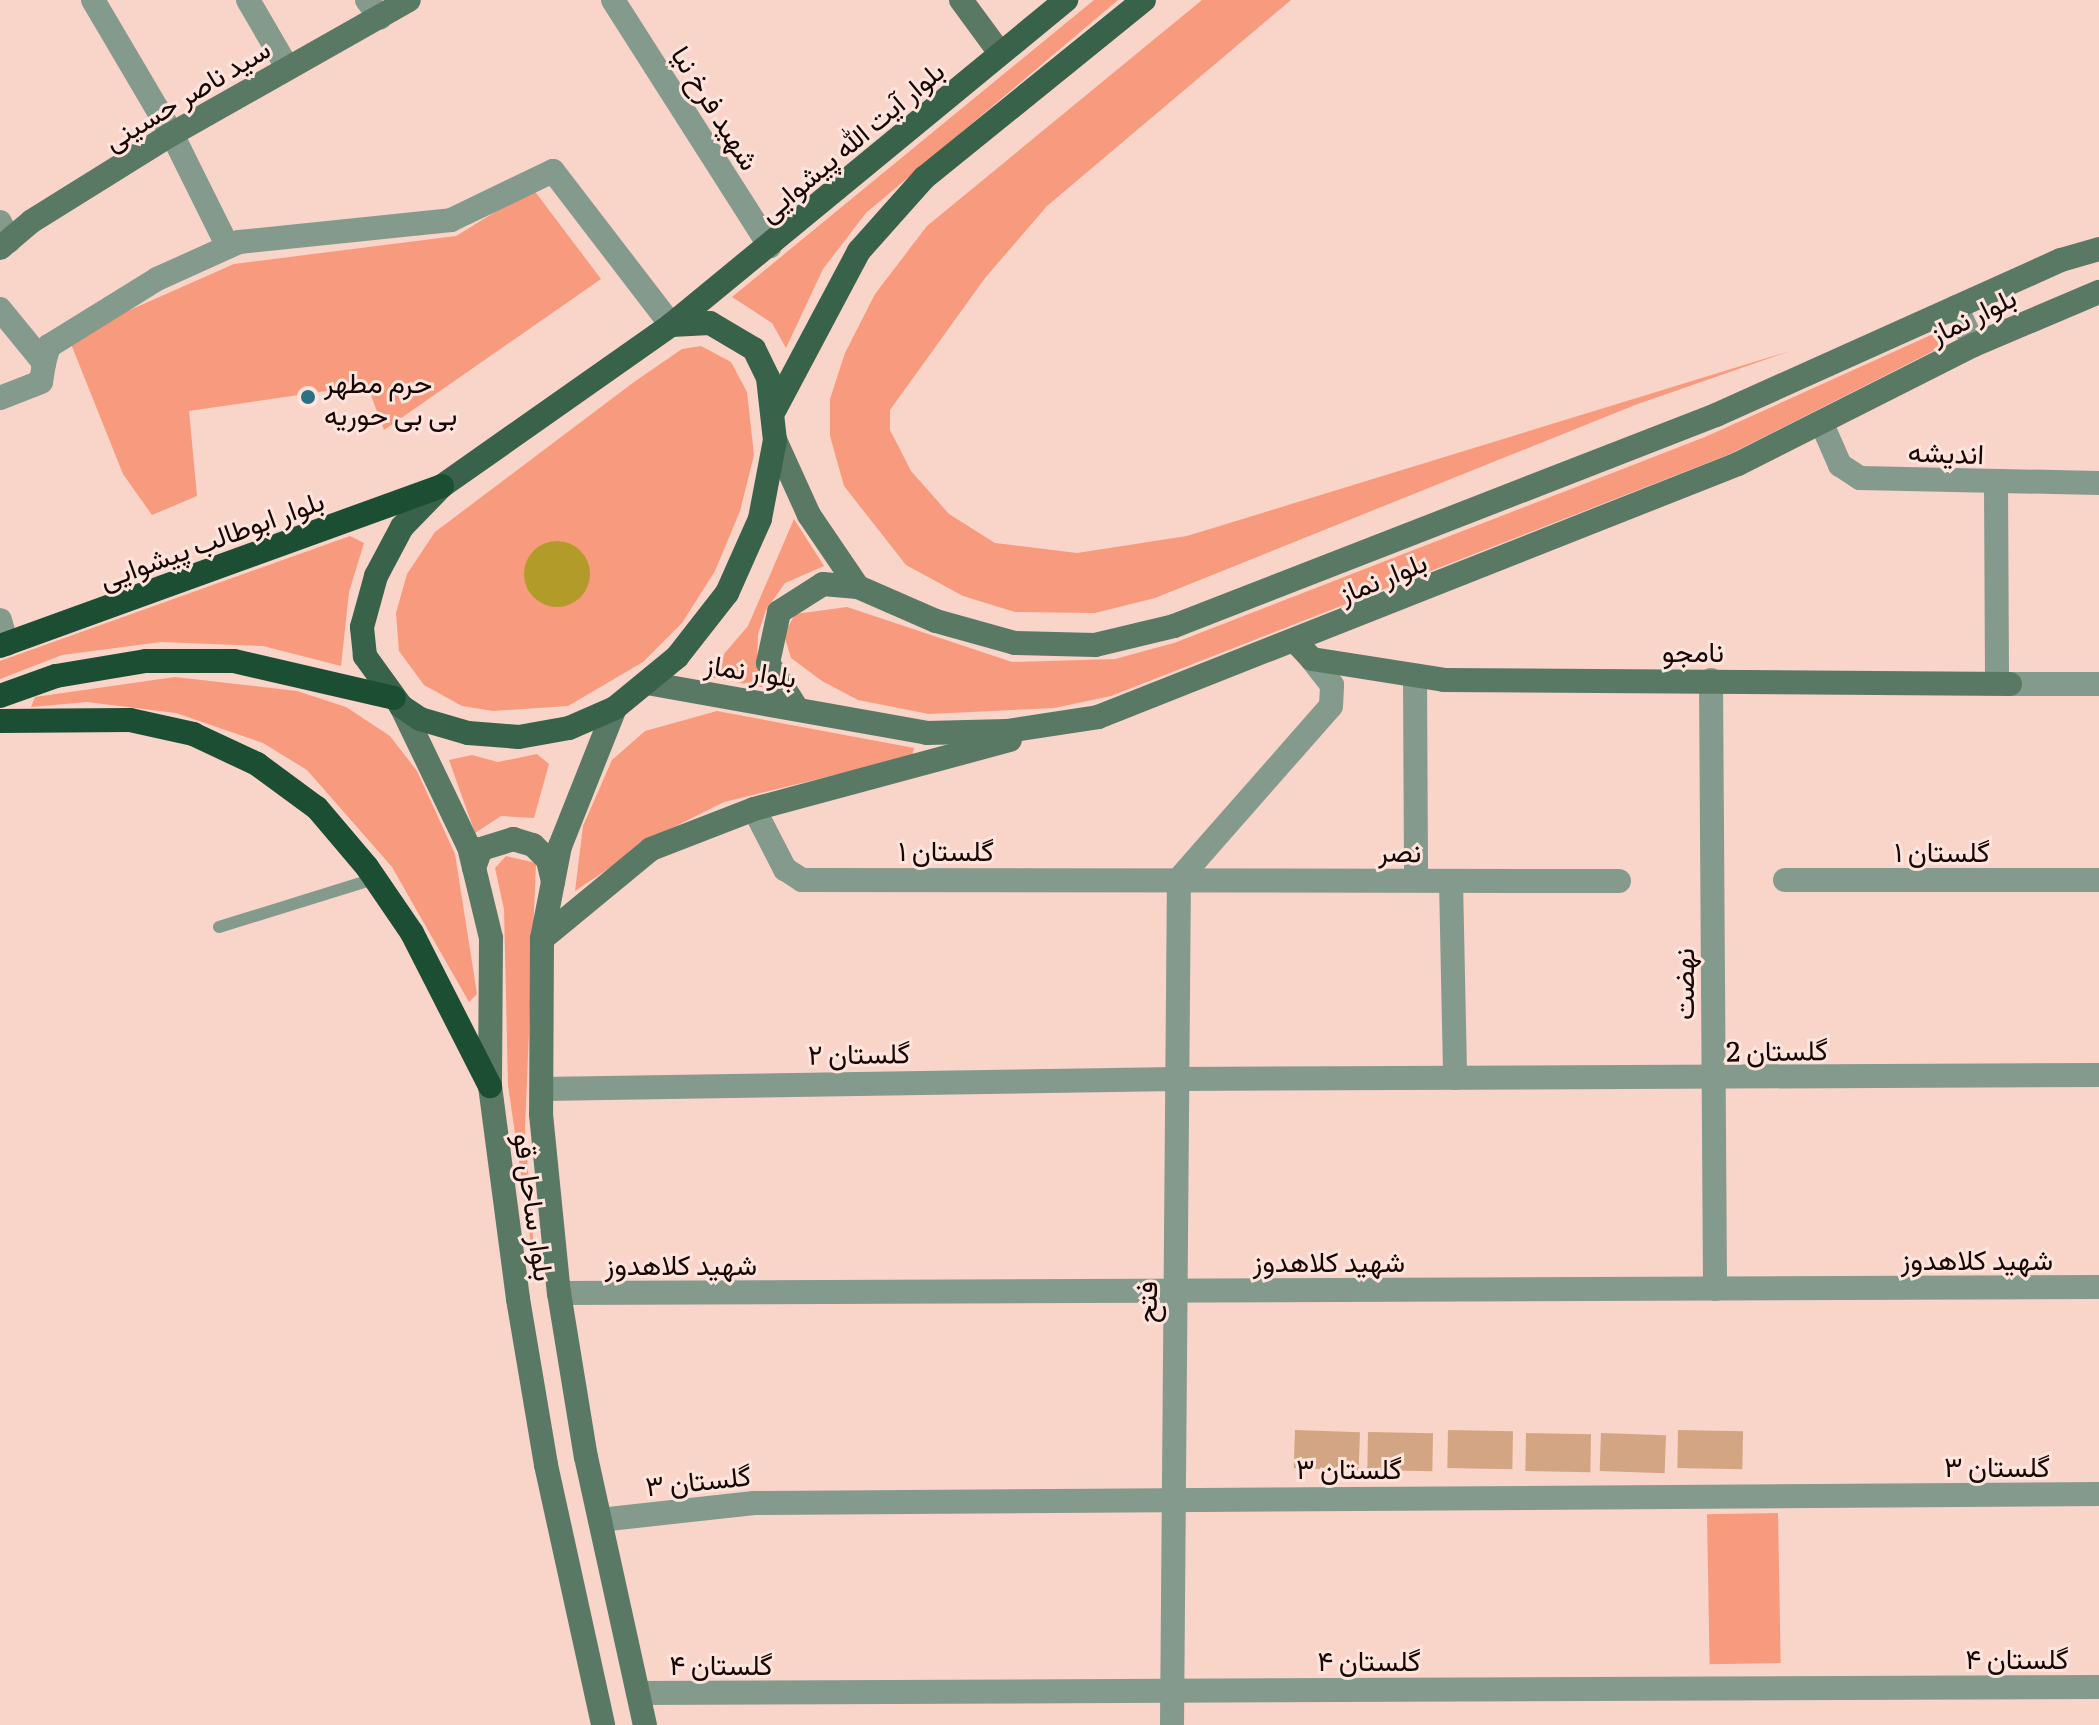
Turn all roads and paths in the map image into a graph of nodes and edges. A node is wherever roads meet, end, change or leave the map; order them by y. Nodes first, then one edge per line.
1 (93, 0) edge
2 (248, 0) edge
3 (409, 0) edge
4 (613, 0) edge
5 (961, 0) edge
6 (1066, 0) edge
7 (1144, 0) edge
8 (374, 9) edge
9 (1000, 53) junction
10 (287, 67) junction
11 (172, 134) junction
12 (3, 237) edge
13 (770, 246) junction
14 (228, 247) junction
15 (2093, 250) edge
16 (2099, 292) edge
17 (1956, 307) junction
18 (0, 309) edge
19 (671, 325) junction
20 (1974, 345) junction
21 (44, 363) junction
22 (0, 398) edge
23 (775, 409) junction
24 (1822, 424) junction
25 (775, 440) junction
26 (2099, 483) edge
27 (1996, 484) junction
28 (442, 486) junction
29 (858, 587) junction
30 (2, 637) edge
31 (1304, 650) junction
32 (1415, 678) junction
33 (1711, 680) junction
34 (647, 683) junction
35 (2004, 683) junction
36 (2099, 684) edge
37 (0, 696) edge
38 (398, 702) junction
39 (796, 707) junction
40 (615, 708) junction
41 (1098, 717) junction
42 (0, 721) edge
43 (754, 809) junction
44 (474, 868) junction
45 (374, 879) junction
46 (1179, 879) junction
47 (1416, 879) junction
48 (1785, 880) dead end
49 (2099, 880) edge
50 (553, 881) junction
51 (1451, 881) junction
52 (1619, 881) dead end
53 (219, 927) dead end
54 (542, 939) junction
55 (2099, 1075) edge
56 (1455, 1078) junction
57 (1177, 1079) junction
58 (1712, 1080) junction
59 (490, 1086) junction
60 (542, 1089) junction
61 (2099, 1287) edge
62 (1715, 1289) junction
63 (1175, 1291) junction
64 (559, 1293) junction
65 (2099, 1494) edge
66 (1173, 1498) junction
67 (600, 1520) junction
68 (2099, 1687) edge
69 (1172, 1690) junction
70 (638, 1693) junction
71 (603, 1725) edge
72 (645, 1725) edge
73 (1172, 1725) edge

1 - 11 street
2 - 10 street
3 - 8 main road, سید ناصر حسینی
4 - 13 street, شهید فرخ نیا
5 - 9 main road
6 - 9 main road, بلوار آیت الله پیشوایی
7 - 23 main road
8 - 10 main road, سید ناصر حسینی
9 - 13 main road, بلوار آیت الله پیشوایی
10 - 11 main road, سید ناصر حسینی
11 - 12 main road, سید ناصر حسینی
11 - 14 street
13 - 19 main road, بلوار آیت الله پیشوایی
14 - 19 street
14 - 21 street
15 - 17 main road, بلوار نماز
16 - 20 main road, بلوار نماز
17 - 20 street
17 - 29 main road, بلوار نماز
18 - 21 street
19 - 23 main road
19 - 28 main road, بلوار آیت الله پیشوایی
20 - 24 main road, بلوار نماز
21 - 22 street
23 - 25 main road
24 - 27 street, اندیشه
24 - 31 main road, بلوار نماز
25 - 29 main road
25 - 34 main road
26 - 27 street, اندیشه
27 - 35 street
28 - 30 highway, بلوار ابوطالب پیشوایی
28 - 38 main road, بلوار آیت الله پیشوایی
29 - 39 main road
31 - 32 main road, نامجو
31 - 41 main road, بلوار نماز
31 - 46 street
32 - 33 main road, نامجو
32 - 47 street
33 - 35 main road, نامجو
33 - 58 street, نهضت
34 - 39 main road, بلوار نماز
34 - 40 main road
35 - 36 street, نامجو
37 - 38 highway
38 - 40 main road
38 - 44 main road, بلوار ساحل قو
39 - 41 main road, بلوار نماز
40 - 50 main road, بلوار ساحل قو
41 - 43 main road
42 - 45 highway
43 - 46 street, گلستان ۱
43 - 54 main road
44 - 50 main road
44 - 59 main road, بلوار ساحل قو
45 - 53 lane
45 - 59 highway
46 - 47 street, نصر
46 - 57 street, فتح
47 - 51 street, نصر
48 - 49 street, گلستان ۱
50 - 54 main road, بلوار ساحل قو
51 - 52 street, نصر
51 - 56 street
54 - 60 main road, بلوار ساحل قو
55 - 58 street, گلستان 2
56 - 57 street, گلستان 2
56 - 58 street, گلستان 2
57 - 60 street, گلستان ۲
57 - 63 street, فتح
58 - 62 street, نهضت
59 - 71 main road, بلوار ساحل قو
60 - 64 main road, بلوار ساحل قو
61 - 62 street, شهید کلاهدوز
62 - 63 street, شهید کلاهدوز
63 - 64 street, شهید کلاهدوز
63 - 66 street, فتح
64 - 67 main road, بلوار ساحل قو
65 - 66 street, گلستان ۳
66 - 67 street, گلستان ۳
66 - 69 street, فتح
67 - 70 main road, بلوار ساحل قو
68 - 69 street, گلستان ۴
69 - 70 street, گلستان ۴
69 - 73 street, فتح
70 - 72 main road, بلوار ساحل قو

